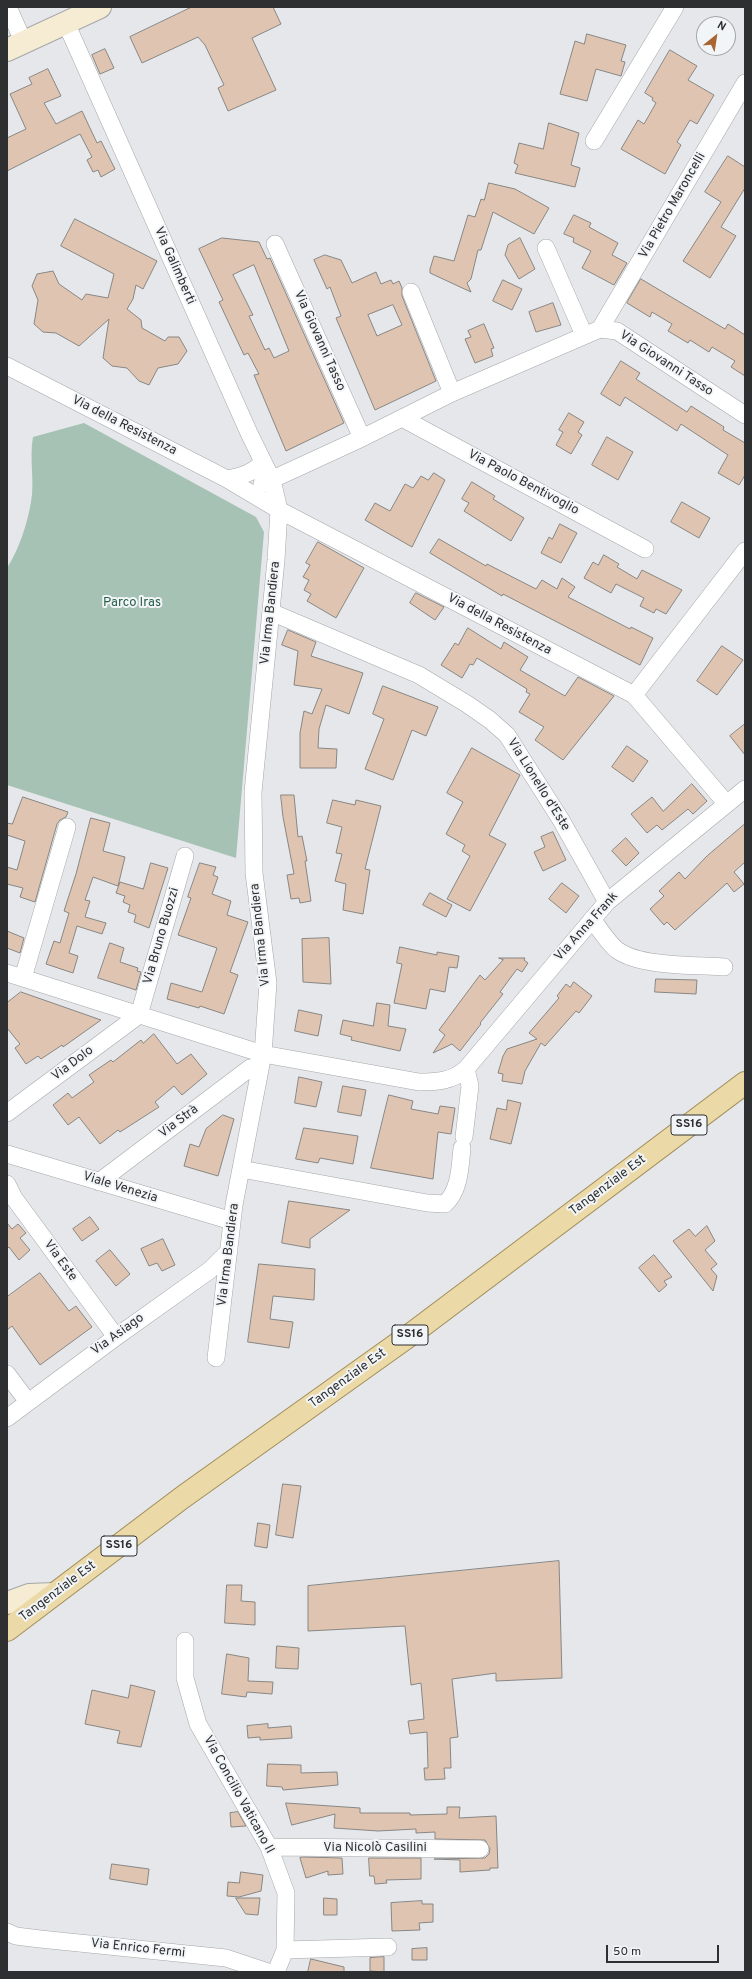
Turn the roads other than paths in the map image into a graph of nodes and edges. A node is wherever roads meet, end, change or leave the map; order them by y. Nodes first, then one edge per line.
1 (8, 7) edge
2 (100, 7) edge
3 (675, 7) edge
4 (66, 23) junction
5 (16, 46) edge
6 (745, 83) edge
7 (594, 141) dead end
8 (276, 244) dead end
9 (546, 248) dead end
10 (411, 292) dead end
11 (600, 329) junction
12 (584, 335) junction
13 (7, 366) edge
14 (452, 393) junction
15 (745, 415) edge
16 (402, 418) junction
17 (362, 438) junction
18 (263, 462) junction
19 (272, 480) junction
20 (234, 483) junction
21 (279, 510) junction
22 (644, 549) dead end
23 (745, 551) edge
24 (271, 612) junction
25 (634, 695) junction
26 (745, 789) edge
27 (726, 803) junction
28 (67, 827) dead end
29 (185, 856) dead end
30 (607, 902) junction
31 (592, 919) junction
32 (724, 967) dead end
33 (12, 976) edge
34 (139, 1015) junction
35 (261, 1060) junction
36 (466, 1068) junction
37 (745, 1083) edge
38 (7, 1113) edge
39 (7, 1154) edge
40 (241, 1169) junction
41 (99, 1182) junction
42 (7, 1184) edge
43 (232, 1221) junction
44 (229, 1251) junction
45 (116, 1337) junction
46 (216, 1358) dead end
47 (7, 1374) edge
48 (28, 1402) junction
49 (7, 1418) edge
50 (54, 1594) junction
51 (7, 1603) edge
52 (7, 1630) edge
53 (185, 1640) dead end
54 (269, 1847) junction
55 (480, 1849) dead end
56 (7, 1932) edge
57 (388, 1947) dead end
58 (285, 1950) junction
59 (268, 1972) edge
60 (276, 1972) edge

1 - 5 street
2 - 4 street
3 - 7 street
4 - 5 street
4 - 18 street, Via Galimberti
6 - 11 street, Via Pietro Maroncelli
8 - 17 street, Via Giovanni Tasso
9 - 12 street
10 - 14 street
11 - 12 street
11 - 15 street, Via Giovanni Tasso
12 - 14 street
13 - 20 street, Via della Resistenza
14 - 16 street
16 - 17 street
16 - 22 street, Via Paolo Bentivoglio
17 - 19 street
18 - 19 street, Via Galimberti
18 - 20 street
19 - 20 street, Via della Resistenza
19 - 21 street, Via Galimberti
20 - 21 street, Via della Resistenza
21 - 24 street, Via Irma Bandiera
21 - 25 street, Via della Resistenza
23 - 25 street
24 - 30 street, Via Lionello d'Este
24 - 35 street, Via Irma Bandiera
25 - 27 street, Via della Resistenza
26 - 27 street, Via Anna Frank
27 - 30 street, Via Anna Frank
28 - 33 street
29 - 34 street, Via Bruno Buozzi
30 - 31 street, Via Anna Frank
31 - 32 street
31 - 36 street, Via Anna Frank
33 - 34 street
34 - 35 street
34 - 38 street, Via Dolo
35 - 36 street, Via Anna Frank
35 - 40 street, Via Irma Bandiera
35 - 41 street, Via Strà
36 - 40 street
37 - 50 main road, Tangenziale Est / SS16
39 - 41 street, Viale Venezia
40 - 43 street, Via Irma Bandiera
41 - 43 street, Viale Venezia
42 - 45 street, Via Este
43 - 44 street, Via Irma Bandiera
44 - 45 street, Via Asiago
44 - 46 street, Via Irma Bandiera
45 - 48 street, Via Asiago
47 - 48 street
48 - 49 street, Via Asiago
50 - 51 street
50 - 52 main road, Tangenziale Est / SS16
53 - 54 street, Via Concilio Vaticano II
54 - 55 street, Via Nicolò Casilini
54 - 58 street, Via Concilio Vaticano II
56 - 59 street, Via Enrico Fermi
57 - 58 street
58 - 60 street, Via Concilio Vaticano II

